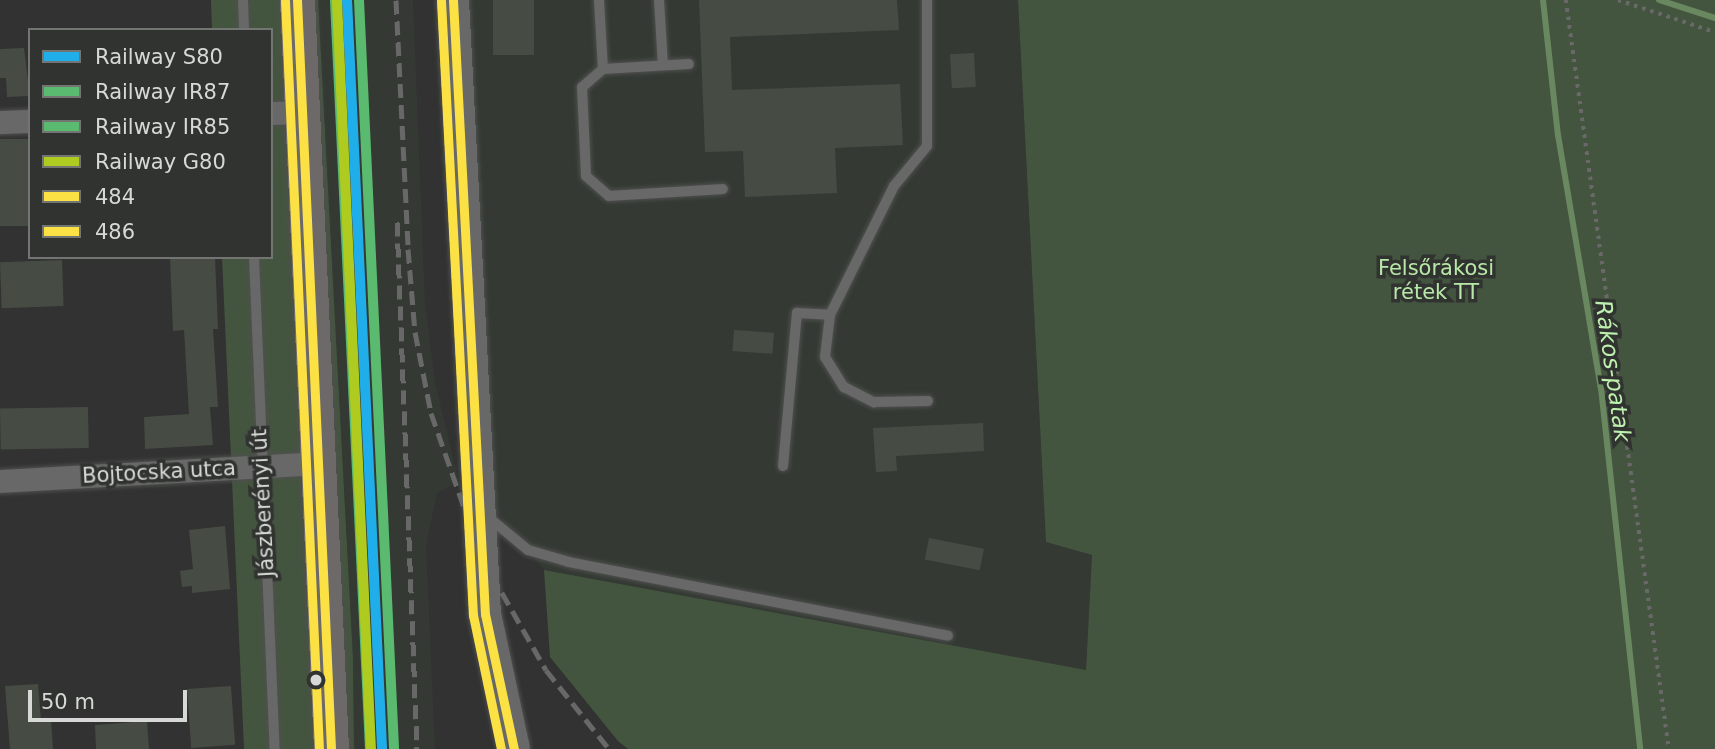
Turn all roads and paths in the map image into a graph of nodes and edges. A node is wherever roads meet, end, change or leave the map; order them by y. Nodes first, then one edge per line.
1 (243, 0) edge
2 (297, 0) edge
3 (453, 0) edge
4 (599, 0) edge
5 (659, 0) edge
6 (927, 0) edge
7 (1566, 0) edge
8 (1618, 0) edge
9 (244, 28) edge
10 (1715, 32) edge
11 (689, 64) dead end
12 (663, 65) junction
13 (603, 69) junction
14 (287, 113) edge
15 (0, 121) edge
16 (28, 121) edge
17 (723, 189) dead end
18 (254, 259) edge
19 (830, 315) junction
20 (928, 401) dead end
21 (317, 463) junction
22 (783, 466) dead end
23 (261, 467) junction
24 (0, 481) edge
25 (479, 509) junction
26 (948, 636) dead end
27 (275, 749) edge
28 (331, 749) edge
29 (514, 749) edge
30 (1669, 749) edge

1 - 9 lane
2 - 14 main road
3 - 25 main road
4 - 13 lane
5 - 12 lane
6 - 19 lane
7 - 30 path
8 - 10 path
11 - 12 lane
12 - 13 lane
13 - 17 lane
14 - 21 main road
15 - 16 street
18 - 23 lane, Jászberényi út
19 - 20 lane
19 - 22 lane
21 - 23 street, Bojtocska utca
21 - 28 main road
23 - 24 street, Bojtocska utca
23 - 27 lane, Jászberényi út
25 - 26 lane
25 - 29 main road

